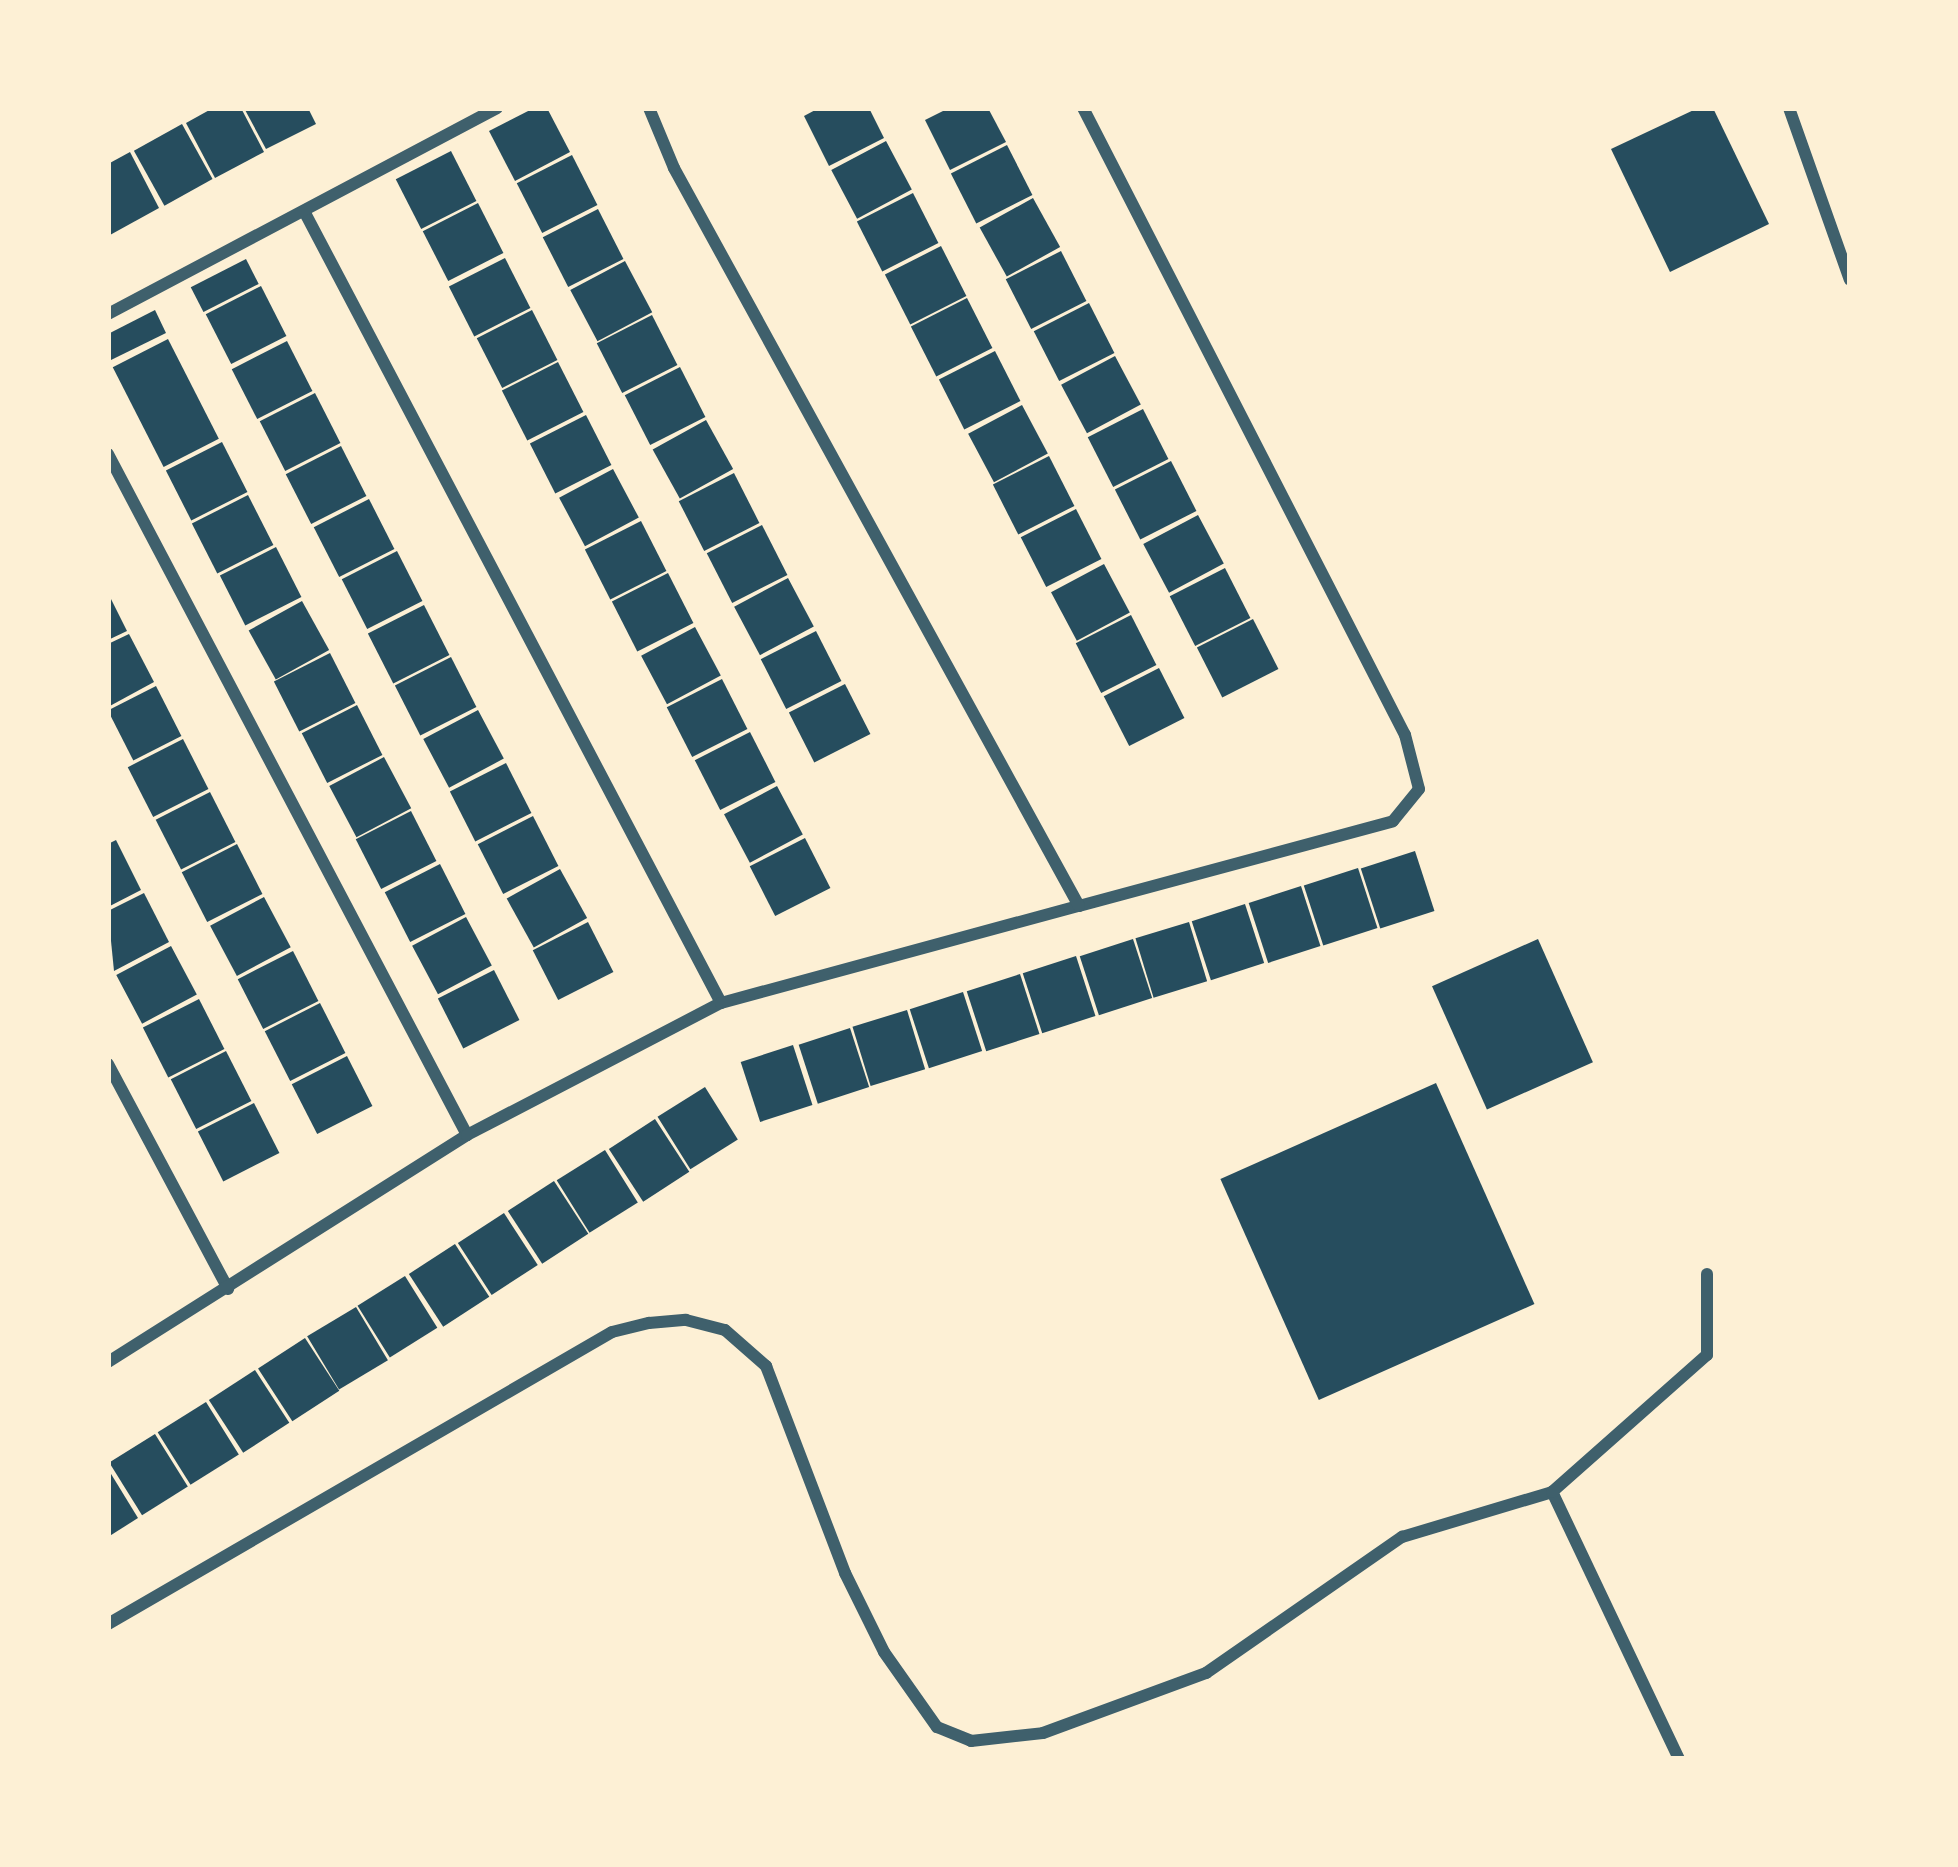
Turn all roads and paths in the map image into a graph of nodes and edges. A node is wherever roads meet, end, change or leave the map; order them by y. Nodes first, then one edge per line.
1 (497, 108) edge
2 (649, 108) edge
3 (1083, 108) edge
4 (1789, 108) edge
5 (304, 212) junction
6 (1850, 280) edge
7 (108, 314) edge
8 (108, 454) edge
9 (1079, 906) junction
10 (721, 1003) junction
11 (108, 1064) edge
12 (467, 1135) junction
13 (1707, 1274) dead end
14 (228, 1289) junction
15 (108, 1362) edge
16 (1552, 1492) junction
17 (108, 1624) edge
18 (1679, 1759) edge

1 - 5 street
2 - 9 street
3 - 9 street
4 - 6 street
5 - 7 street
5 - 10 street
8 - 12 street
9 - 10 street
10 - 12 street
11 - 14 street
12 - 14 street
13 - 16 street
14 - 15 street
16 - 17 street
16 - 18 street

